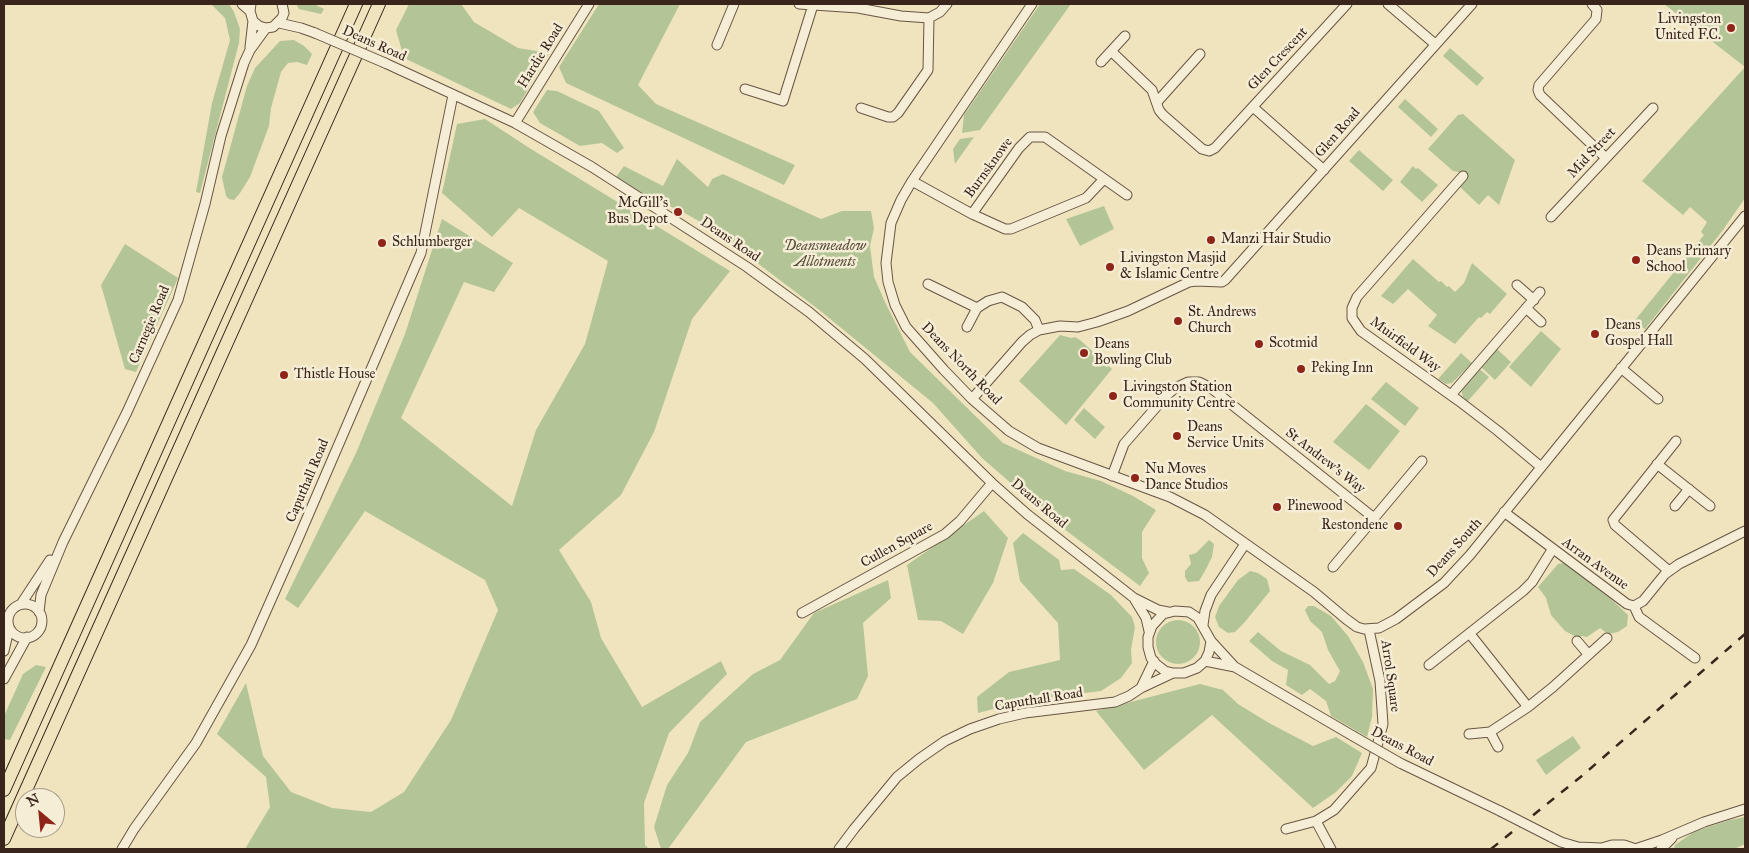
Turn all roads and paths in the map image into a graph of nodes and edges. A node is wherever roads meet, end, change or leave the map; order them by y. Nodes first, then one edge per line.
1 (242, 4) edge
2 (356, 4) edge
3 (379, 4) edge
4 (589, 4) edge
5 (734, 4) edge
6 (798, 4) edge
7 (947, 4) edge
8 (1032, 4) edge
9 (1347, 4) edge
10 (1388, 4) edge
11 (1472, 4) edge
12 (1592, 4) edge
13 (813, 5) junction
14 (251, 7) edge
15 (283, 8) edge
16 (929, 18) junction
17 (253, 21) junction
18 (279, 23) junction
19 (266, 28) junction
20 (301, 28) junction
21 (1125, 36) dead end
22 (1435, 44) junction
23 (717, 45) dead end
24 (250, 50) junction
25 (1111, 51) junction
26 (1200, 54) dead end
27 (1101, 62) dead end
28 (745, 89) dead end
29 (453, 95) junction
30 (1157, 102) junction
31 (1252, 107) junction
32 (861, 108) dead end
33 (1652, 108) dead end
34 (515, 123) junction
35 (1606, 158) junction
36 (1324, 170) junction
37 (1463, 176) dead end
38 (1104, 179) junction
39 (912, 181) junction
40 (1127, 195) dead end
41 (972, 214) junction
42 (1745, 216) edge
43 (1551, 217) dead end
44 (928, 284) dead end
45 (1517, 284) dead end
46 (1540, 292) dead end
47 (1534, 300) junction
48 (977, 308) junction
49 (1526, 308) junction
50 (1541, 322) dead end
51 (967, 327) dead end
52 (1039, 330) junction
53 (1621, 368) junction
54 (1451, 395) junction
55 (972, 399) junction
56 (1658, 399) dead end
57 (1676, 441) dead end
58 (1422, 461) dead end
59 (1657, 464) junction
60 (1540, 467) junction
61 (1112, 476) junction
62 (992, 483) junction
63 (1689, 489) junction
64 (1675, 506) dead end
65 (1710, 506) dead end
66 (1504, 512) junction
67 (1374, 518) junction
68 (1745, 531) edge
69 (63, 542) junction
70 (1245, 544) junction
71 (1552, 550) junction
72 (1332, 567) dead end
73 (1669, 571) junction
74 (1212, 595) junction
75 (1134, 598) junction
76 (20, 604) junction
77 (1634, 606) junction
78 (39, 612) junction
79 (1168, 612) junction
80 (1189, 612) junction
81 (802, 614) dead end
82 (1203, 625) junction
83 (9, 629) junction
84 (1369, 630) junction
85 (1149, 631) junction
86 (1470, 634) junction
87 (27, 638) junction
88 (1607, 638) dead end
89 (1211, 641) junction
90 (1577, 641) dead end
91 (4, 651) edge
92 (1588, 654) junction
93 (1694, 658) dead end
94 (1154, 661) junction
95 (1205, 661) junction
96 (1429, 665) dead end
97 (1235, 667) junction
98 (1173, 673) junction
99 (4, 679) edge
100 (1141, 688) junction
101 (1528, 707) junction
102 (1490, 732) junction
103 (1469, 734) dead end
104 (1498, 747) dead end
105 (4, 790) edge
106 (1745, 809) edge
107 (1316, 821) junction
108 (1286, 830) dead end
109 (1678, 833) junction
110 (4, 839) edge
111 (1563, 846) edge
112 (1599, 848) edge
113 (122, 849) edge
114 (839, 849) edge
115 (1331, 849) edge
116 (1635, 849) edge
117 (1661, 849) edge

1 - 14 street
2 - 105 highway
3 - 110 highway
4 - 34 street, Hardie Road
5 - 23 street
6 - 13 street
7 - 16 street
8 - 39 street, Deans North Road
9 - 31 street, Glen Crescent
10 - 22 street
11 - 22 street, Glen Road
12 - 35 street
13 - 16 street
13 - 28 street
14 - 17 street
15 - 18 street
15 - 20 street, Deans Road
16 - 32 street
17 - 19 street
17 - 24 street, Carnegie Road
18 - 19 street
18 - 20 street, Deans Road
19 - 24 street, Carnegie Road
20 - 29 street, Deans Road, bridge
21 - 25 street
22 - 36 street, Glen Road
24 - 69 street, Carnegie Road
25 - 27 street
25 - 30 street
26 - 30 street
29 - 34 street, Deans Road
29 - 113 street, Caputhall Road
30 - 31 street
31 - 36 street, Glen Crescent
33 - 35 street, Mid Street
34 - 62 street, Deans Road
35 - 43 street, Mid Street
36 - 52 street, Glen Road
37 - 54 street, Muirfield Way
38 - 40 street, Burnsknowe
38 - 41 street, Burnsknowe
38 - 41 street, Burnsknowe
39 - 41 street, Burnsknowe
39 - 55 street, Deans North Road
42 - 53 street, Deans South
44 - 48 street
45 - 47 street
46 - 47 street
47 - 49 street
48 - 51 street
48 - 52 street
49 - 50 street
49 - 54 street
52 - 55 street
53 - 56 street
53 - 60 street, Deans South
54 - 60 street, Muirfield Way
55 - 61 street, Deans North Road
57 - 59 street
58 - 67 street
59 - 63 street
59 - 73 street
60 - 66 street, Deans South
61 - 67 street, St Andrew's Way
61 - 70 street, Deans North Road
62 - 75 street, Deans Road
62 - 81 street, Cullen Square
63 - 64 street
63 - 65 street
66 - 71 street, Arran Avenue
66 - 84 street, Deans South
67 - 72 street
68 - 73 street, Arran Avenue
69 - 76 street, Carnegie Road
69 - 78 street, Carnegie Road
70 - 74 street
70 - 84 street
71 - 77 street, Arran Avenue
71 - 86 street
73 - 77 street, Arran Avenue
74 - 80 street
74 - 82 street
75 - 79 street, Deans Road
75 - 85 street, Deans Road
76 - 78 street
76 - 83 street, Carnegie Road
77 - 93 street
78 - 87 street, Carnegie Road
79 - 80 street
79 - 85 street
80 - 82 street
82 - 89 street
83 - 87 street
83 - 91 street, Carnegie Road
84 - 107 street, Arrol Square
85 - 94 street
86 - 96 street
86 - 101 street
87 - 99 street, Carnegie Road
88 - 92 street
89 - 95 street
89 - 97 street, Deans Road
90 - 92 street
92 - 101 street
94 - 98 street
94 - 100 street
95 - 97 street, Deans Road
95 - 98 street
97 - 111 street, Deans Road, bridge
98 - 100 street, Caputhall Road
100 - 114 street, Caputhall Road
101 - 102 street
102 - 103 street
102 - 104 street
106 - 109 street
107 - 108 street, Arrol Square
107 - 115 street
109 - 116 street
109 - 117 street
111 - 112 street, Deans Road
112 - 116 street, Deans Road

